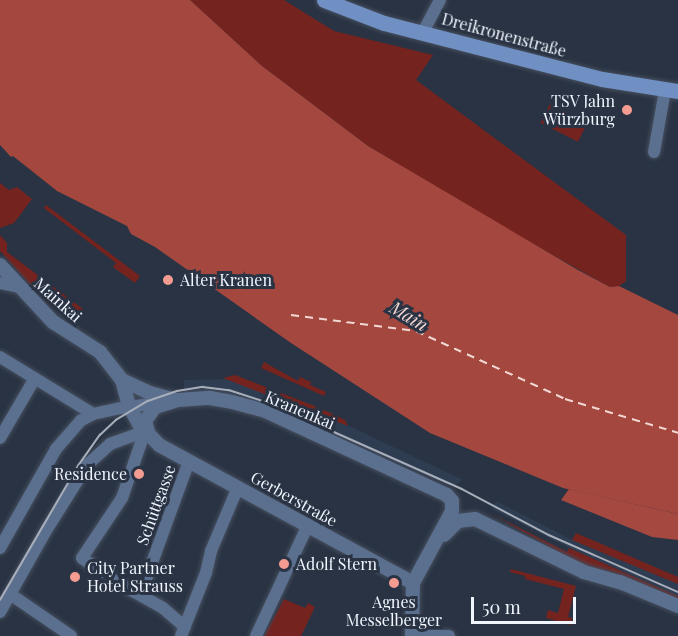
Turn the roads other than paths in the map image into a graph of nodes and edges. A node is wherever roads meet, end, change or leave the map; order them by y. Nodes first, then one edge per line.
1 (324, 0) edge
2 (440, 0) edge
3 (423, 32) junction
4 (672, 90) edge
5 (654, 152) dead end
6 (0, 265) edge
7 (0, 283) edge
8 (19, 287) junction
9 (0, 357) edge
10 (35, 378) junction
11 (122, 380) junction
12 (178, 400) junction
13 (129, 406) junction
14 (93, 414) junction
15 (145, 432) junction
16 (0, 438) edge
17 (159, 445) junction
18 (189, 461) junction
19 (238, 488) junction
20 (308, 525) junction
21 (0, 548) edge
22 (432, 548) junction
23 (413, 583) junction
24 (141, 593) junction
25 (10, 594) junction
26 (678, 606) edge
27 (0, 612) edge
28 (183, 631) edge
29 (71, 636) edge
30 (256, 636) edge
31 (412, 636) edge
32 (450, 636) edge

1 - 3 main road, Dreikronenstraße
2 - 3 street
3 - 4 main road, Dreikronenstraße
4 - 5 street
6 - 8 street, Mainkai
7 - 8 street
8 - 11 street, Mainkai
9 - 10 street
10 - 14 street
10 - 16 street
11 - 12 street, Mainkai
11 - 13 street, Mainkai
12 - 13 street, Kranenkai
12 - 17 street
12 - 22 street, Kranenkai
13 - 14 street, Kranenkai
13 - 15 street, Gerberstraße
14 - 21 street
15 - 17 street, Gerberstraße
15 - 24 street
15 - 25 street
17 - 18 street, Gerberstraße
18 - 19 street, Gerberstraße
18 - 24 street, Schüttgasse
19 - 20 street, Gerberstraße
19 - 28 street
20 - 23 street, Gerberstraße
20 - 30 street
22 - 23 street
22 - 26 street
23 - 31 street
24 - 28 street
25 - 27 street
25 - 29 street
31 - 32 street

